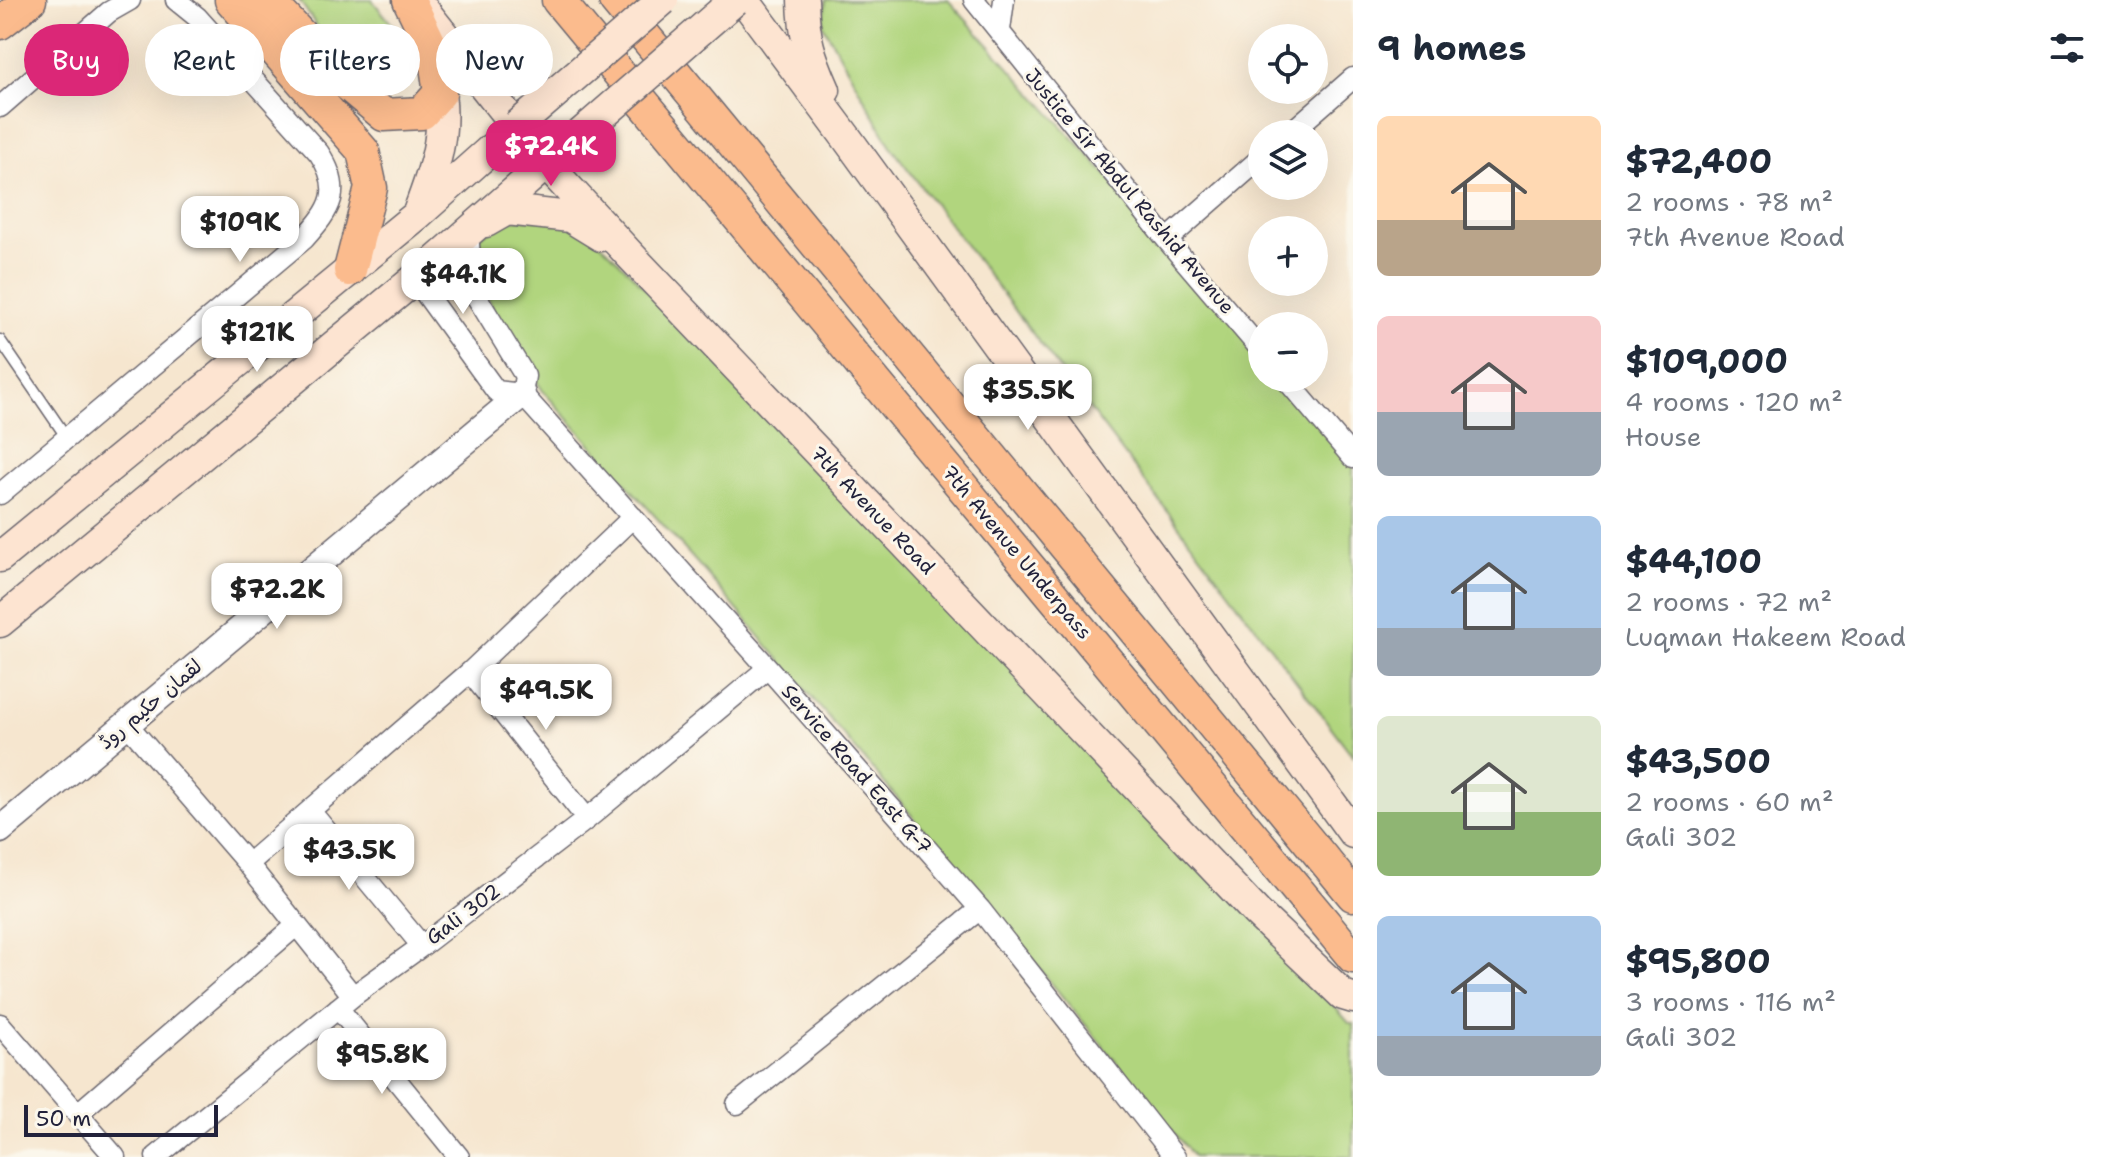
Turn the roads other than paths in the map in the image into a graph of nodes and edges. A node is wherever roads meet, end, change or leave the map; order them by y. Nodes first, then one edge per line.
1 (30, 0) edge
2 (130, 0) edge
3 (176, 0) edge
4 (231, 0) edge
5 (268, 0) edge
6 (412, 0) edge
7 (558, 0) edge
8 (615, 0) edge
9 (663, 0) edge
10 (735, 0) edge
11 (744, 0) edge
12 (803, 0) edge
13 (974, 0) edge
14 (1004, 0) edge
15 (0, 23) edge
16 (1000, 30) junction
17 (436, 66) edge
18 (1353, 78) edge
19 (437, 96) edge
20 (440, 96) edge
21 (0, 107) edge
22 (1305, 120) edge
23 (517, 126) junction
24 (846, 137) junction
25 (546, 164) junction
26 (1248, 169) edge
27 (416, 216) junction
28 (468, 233) junction
29 (1167, 240) junction
30 (629, 254) junction
31 (350, 270) junction
32 (415, 279) junction
33 (1248, 335) edge
34 (0, 340) edge
35 (1298, 392) edge
36 (522, 394) junction
37 (67, 438) junction
38 (1349, 446) edge
39 (0, 494) edge
40 (633, 517) junction
41 (24, 537) junction
42 (0, 557) edge
43 (56, 575) junction
44 (0, 622) edge
45 (768, 668) junction
46 (470, 672) junction
47 (127, 724) junction
48 (310, 811) junction
49 (587, 819) junction
50 (0, 830) edge
51 (1353, 833) edge
52 (248, 864) junction
53 (1353, 895) edge
54 (980, 909) junction
55 (297, 925) junction
56 (422, 946) junction
57 (1353, 957) edge
58 (1353, 998) edge
59 (346, 1002) junction
60 (0, 1024) edge
61 (737, 1104) dead end
62 (77, 1114) junction
63 (115, 1157) edge
64 (156, 1157) edge
65 (459, 1157) edge
66 (1175, 1157) edge

1 - 15 main road
2 - 21 street
3 - 37 street
4 - 31 main road
5 - 19 main road
6 - 17 main road
6 - 23 main road, 7th Avenue Road
7 - 57 main road, 7th Avenue Underpass
8 - 53 main road, 7th Avenue Underpass
9 - 23 main road, bridge
10 - 25 main road, bridge
11 - 24 main road
12 - 24 main road
13 - 16 street, Justice Sir Abdul Rashid Avenue
14 - 16 street
16 - 29 street, Justice Sir Abdul Rashid Avenue
18 - 22 street
20 - 27 main road
23 - 25 main road, 7th Avenue Road
23 - 27 main road
24 - 51 main road
25 - 28 main road
25 - 30 main road, 7th Avenue Road
26 - 29 street
27 - 31 main road
28 - 30 main road
28 - 32 main road
28 - 36 street
29 - 33 street, Justice Sir Abdul Rashid Avenue
30 - 58 main road, 7th Avenue Road
31 - 41 main road
32 - 36 street
32 - 43 main road
34 - 37 lane
35 - 38 street
36 - 40 street, Service Road East G-7
36 - 47 street, لقمان حکیم روڈ
37 - 39 street
40 - 45 street, Service Road East G-7
40 - 46 street
41 - 42 main road
41 - 43 main road
43 - 44 main road
45 - 49 street, Gali 302
45 - 54 street, Service Road East G-7
46 - 48 street
46 - 49 street
47 - 50 street, لقمان حکیم روڈ
47 - 52 street
48 - 52 street
48 - 56 street
49 - 56 street, Gali 302
52 - 55 street
54 - 61 street
54 - 66 street, Service Road East G-7
55 - 59 street
55 - 62 street
56 - 59 street, Gali 302
59 - 64 street, Gali 302
59 - 65 street
60 - 62 street
62 - 63 street

